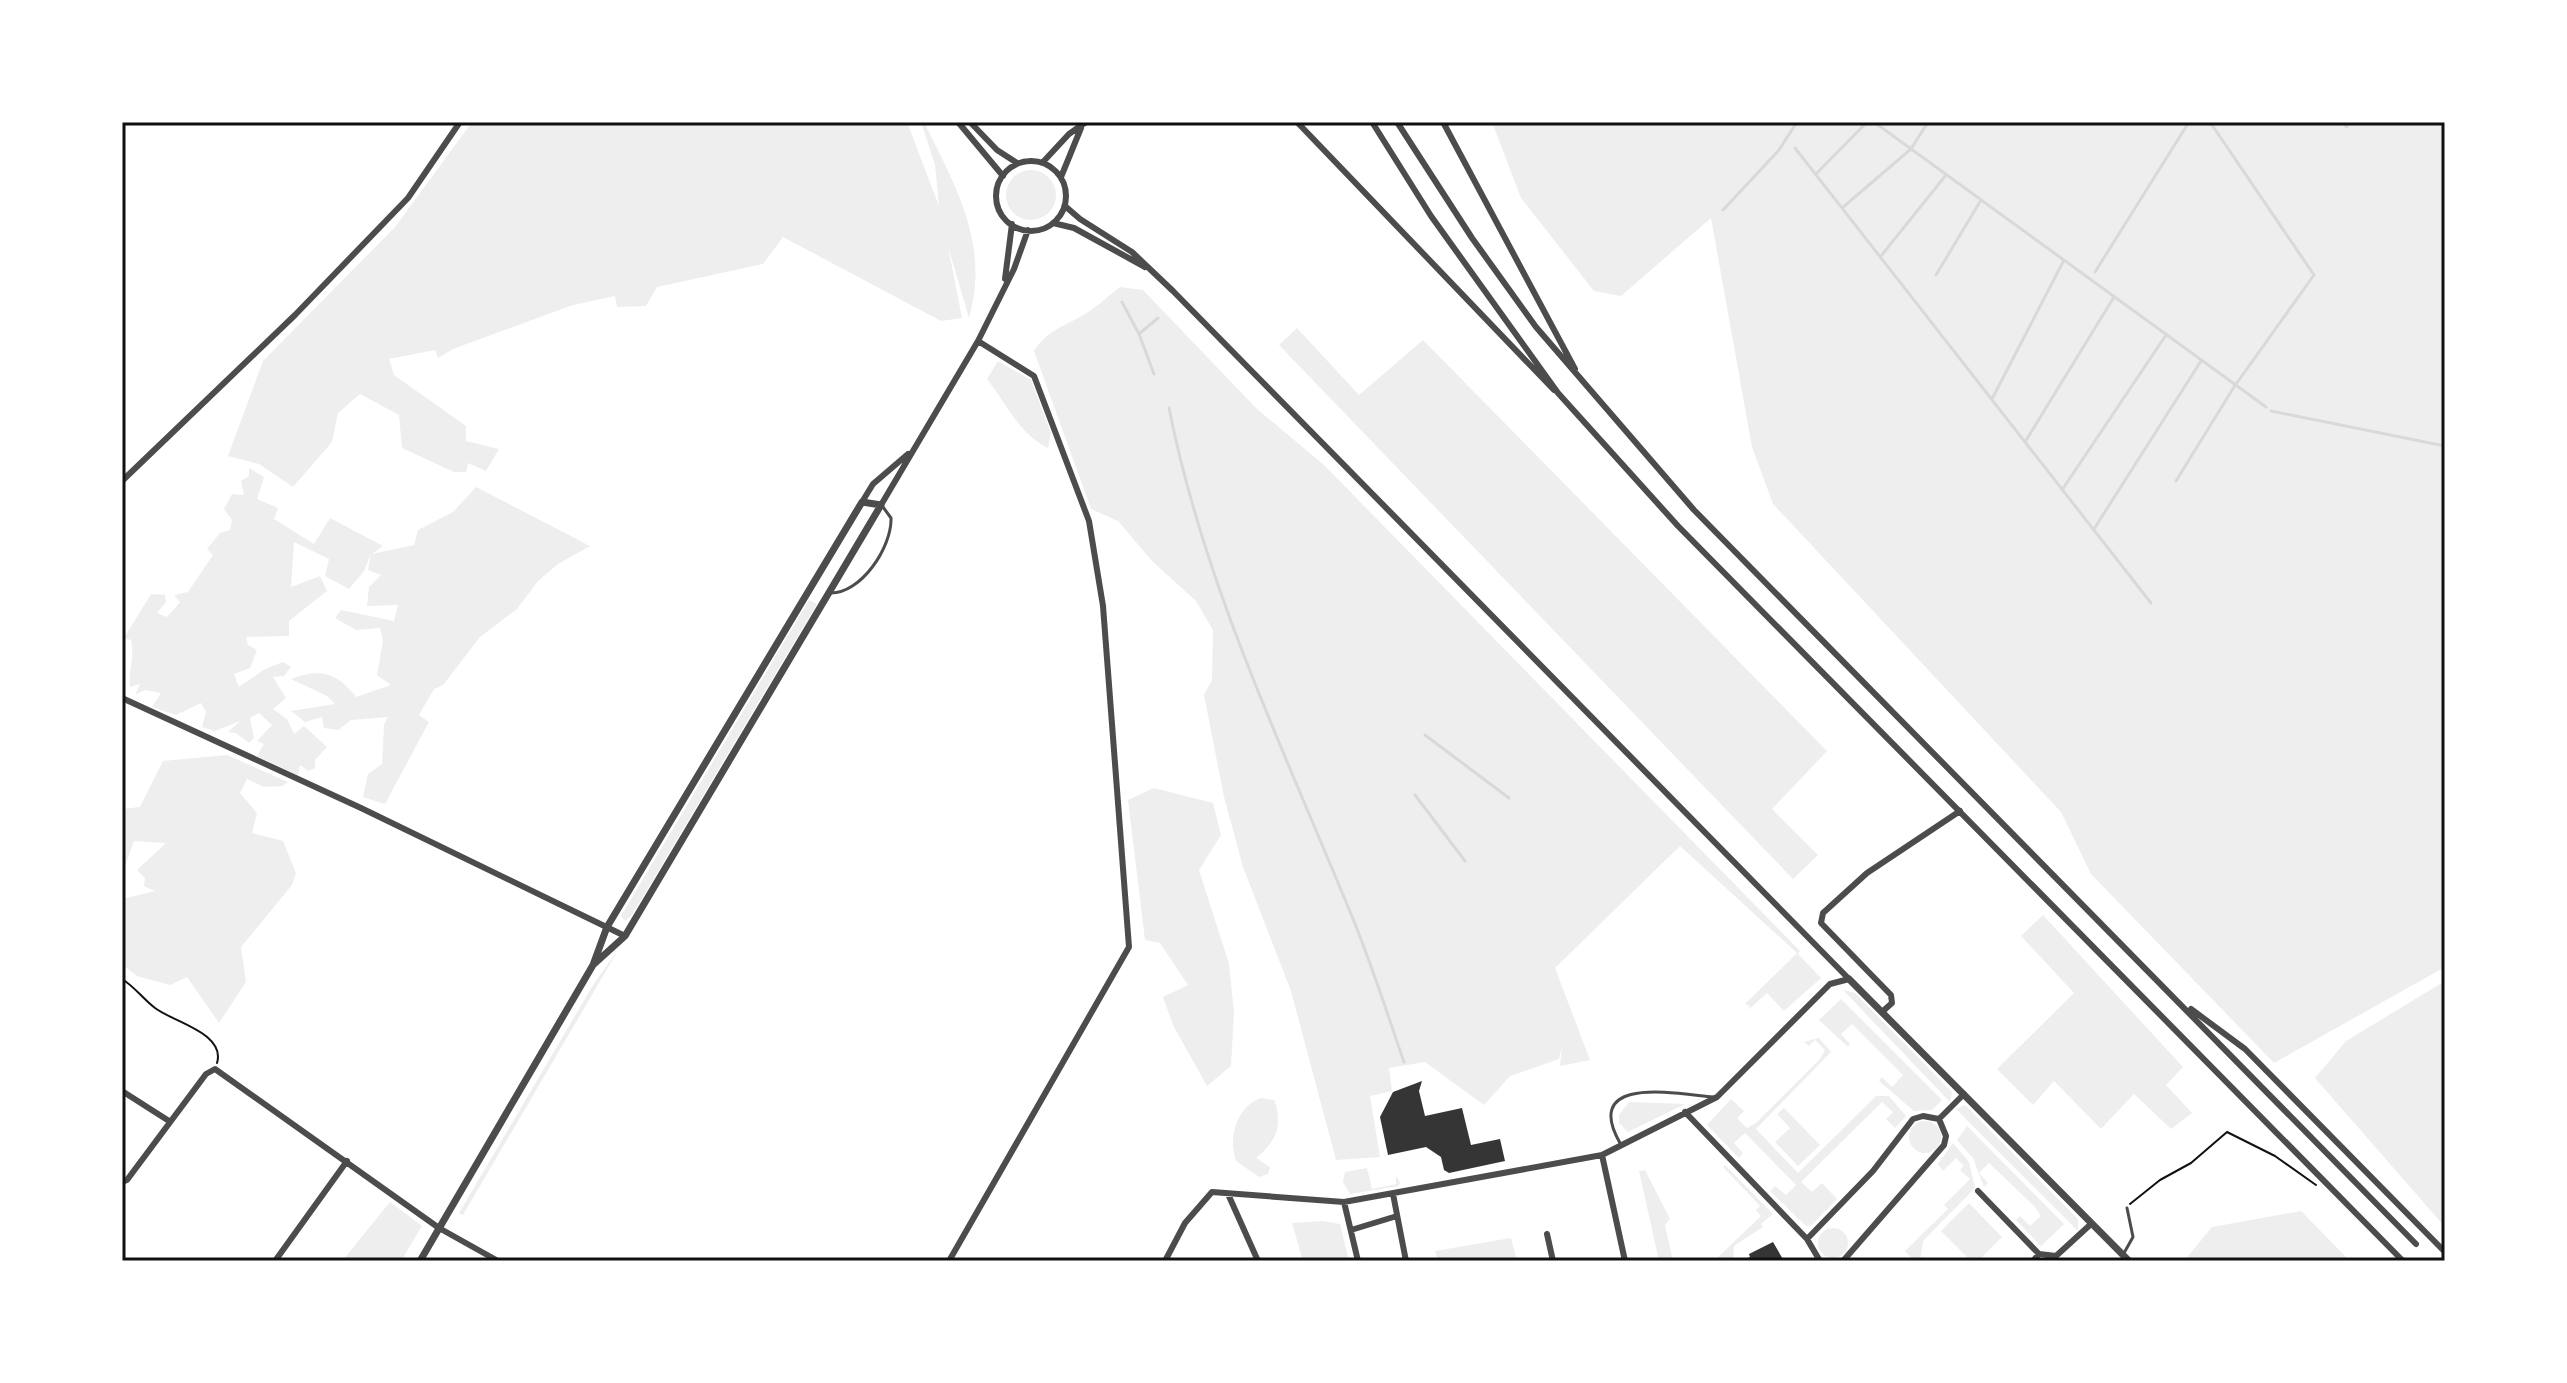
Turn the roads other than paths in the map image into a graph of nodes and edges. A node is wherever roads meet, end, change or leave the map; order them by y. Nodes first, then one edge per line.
1 (460, 122) edge
2 (958, 122) edge
3 (970, 122) edge
4 (1297, 122) edge
5 (1372, 122) edge
6 (1397, 122) edge
7 (1443, 122) edge
8 (1083, 125) edge
9 (1043, 162) junction
10 (1017, 163) junction
11 (1003, 176) junction
12 (1061, 177) junction
13 (1065, 206) junction
14 (1053, 223) junction
15 (1012, 224) junction
16 (1028, 230) junction
17 (1149, 268) junction
18 (1005, 282) junction
19 (978, 341) junction
20 (1578, 376) junction
21 (1558, 393) junction
22 (910, 452) junction
23 (122, 481) edge
24 (862, 502) junction
25 (881, 505) junction
26 (813, 583) junction
27 (830, 593) junction
28 (122, 698) edge
29 (1960, 811) junction
30 (607, 927) junction
31 (625, 936) junction
32 (593, 965) junction
33 (1849, 979) junction
34 (2181, 1001) junction
35 (1882, 1012) junction
36 (122, 1091) edge
37 (1964, 1094) junction
38 (1717, 1097) junction
39 (1685, 1112) junction
40 (1939, 1119) junction
41 (169, 1121) junction
42 (1621, 1146) junction
43 (1602, 1155) junction
44 (347, 1161) junction
45 (122, 1182) edge
46 (1978, 1191) dead end
47 (1228, 1194) junction
48 (1393, 1194) junction
49 (1344, 1202) junction
50 (2127, 1208) road end
51 (1397, 1216) junction
52 (2091, 1224) junction
53 (439, 1228) junction
54 (1351, 1230) junction
55 (1547, 1234) dead end
56 (1807, 1239) junction
57 (2416, 1244) dead end
58 (2445, 1252) edge
59 (2039, 1254) junction
60 (2126, 1258) edge
61 (2057, 1259) edge
62 (275, 1261) edge
63 (420, 1261) edge
64 (498, 1261) edge
65 (949, 1261) edge
66 (1165, 1261) edge
67 (1258, 1261) edge
68 (1358, 1261) edge
69 (1406, 1261) edge
70 (1553, 1261) edge
71 (1625, 1261) edge
72 (1820, 1261) edge
73 (1843, 1261) edge
74 (2033, 1261) edge
75 (2403, 1261) edge

1 - 23 street
2 - 11 street
3 - 10 street
4 - 21 street
5 - 21 street
6 - 20 street
7 - 20 street
8 - 9 street
8 - 12 street
9 - 10 street
9 - 12 street
10 - 11 street
11 - 15 street
12 - 13 street
13 - 14 street
13 - 17 street
14 - 16 street
14 - 17 street
15 - 16 street
15 - 18 street
16 - 18 street
17 - 33 street
18 - 19 street
19 - 22 street
19 - 65 street
20 - 34 street
21 - 29 street
22 - 24 street
22 - 25 street
24 - 25 street
24 - 26 street
25 - 27 street
25 - 27 lane
26 - 27 street
26 - 30 street
27 - 31 street
28 - 30 street
29 - 35 street
29 - 75 street
30 - 31 street
30 - 32 street
31 - 32 street
32 - 53 street
33 - 35 street
33 - 38 street
34 - 57 street
34 - 58 street
35 - 37 street
36 - 41 street
37 - 40 street
37 - 52 street
38 - 39 street
38 - 42 lane
39 - 42 street
39 - 56 street
40 - 56 street
40 - 73 street
41 - 44 street
41 - 45 street
42 - 43 street
43 - 48 street
43 - 71 street
44 - 53 street
44 - 62 street
46 - 59 street
47 - 49 street
47 - 66 street
47 - 67 street
48 - 49 street
48 - 51 street
49 - 54 street
50 - 60 lane
51 - 54 street
51 - 69 street
52 - 60 street
52 - 61 street
53 - 63 street
53 - 64 street
54 - 68 street
55 - 70 street
56 - 72 street
59 - 61 street
59 - 74 street

